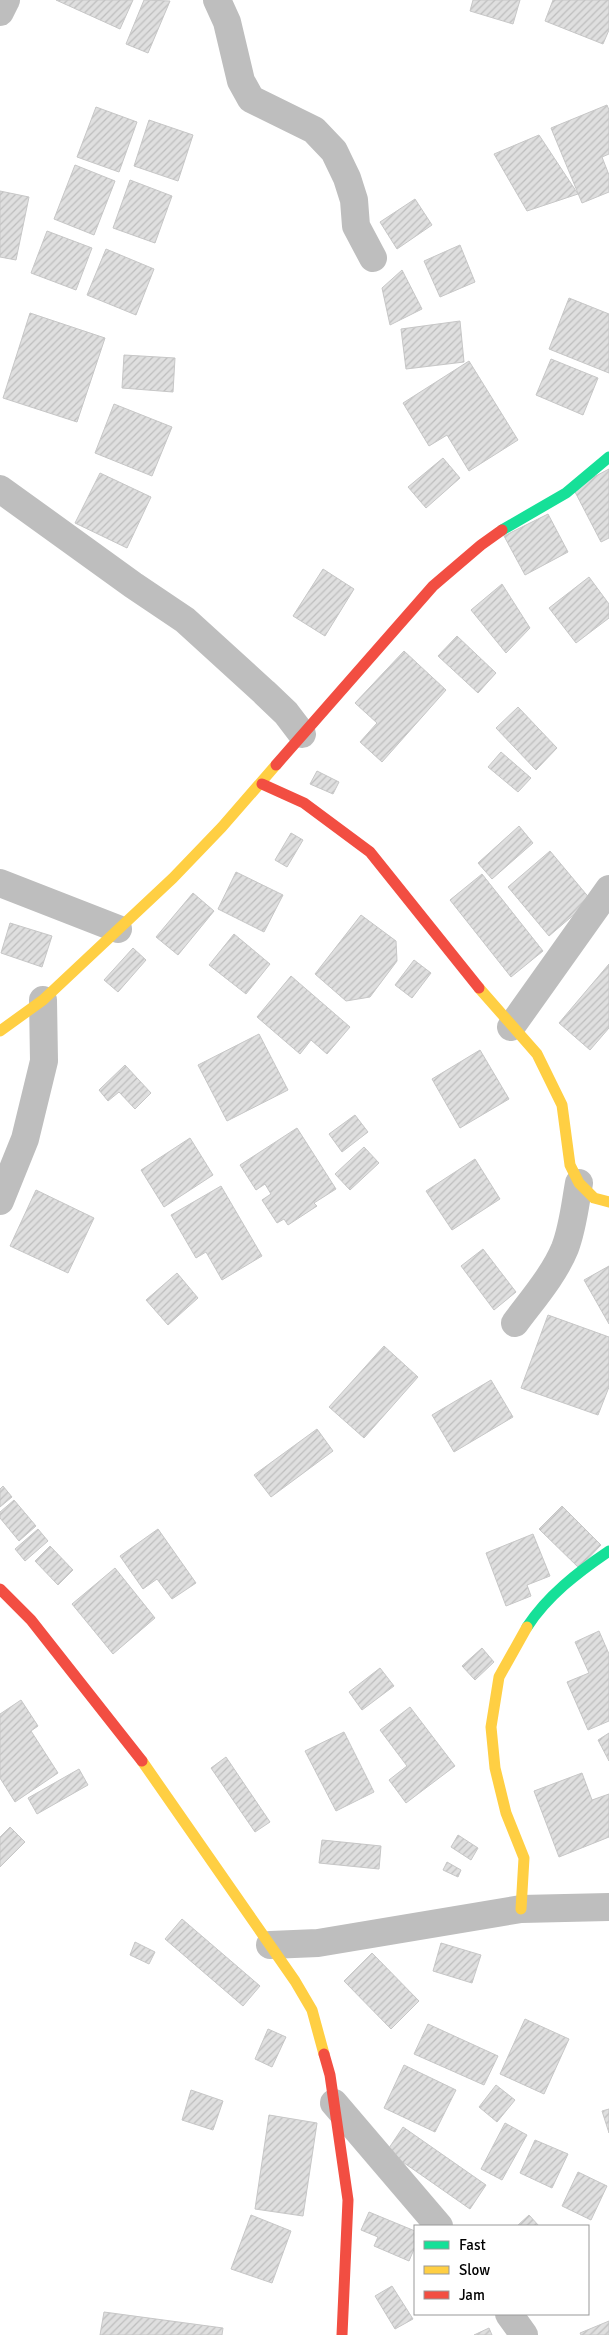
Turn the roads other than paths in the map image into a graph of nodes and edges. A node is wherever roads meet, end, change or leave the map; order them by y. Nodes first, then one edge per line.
1 (6, 0) edge
2 (217, 0) edge
3 (0, 12) edge
4 (373, 258) dead end
5 (609, 457) edge
6 (0, 489) edge
7 (302, 734) junction
8 (262, 784) junction
9 (0, 883) edge
10 (609, 889) edge
11 (118, 929) junction
12 (43, 1000) junction
13 (511, 1027) junction
14 (0, 1031) edge
15 (579, 1183) junction
16 (0, 1201) edge
17 (609, 1202) edge
18 (516, 1323) dead end
19 (609, 1550) edge
20 (0, 1589) edge
21 (609, 1907) edge
22 (521, 1909) junction
23 (270, 1945) junction
24 (334, 2103) junction
25 (438, 2225) edge
26 (510, 2315) edge
27 (342, 2335) edge
28 (524, 2335) edge

1 - 3 street
2 - 4 street
5 - 7 street
6 - 7 street
7 - 8 street
8 - 11 street
8 - 13 street
9 - 11 street
10 - 13 street
11 - 12 street
12 - 14 street
12 - 16 street
13 - 15 street
15 - 17 street
15 - 18 street
19 - 22 street
20 - 23 street
21 - 22 street
22 - 23 street
23 - 24 street
24 - 25 street
24 - 27 street
26 - 28 street

